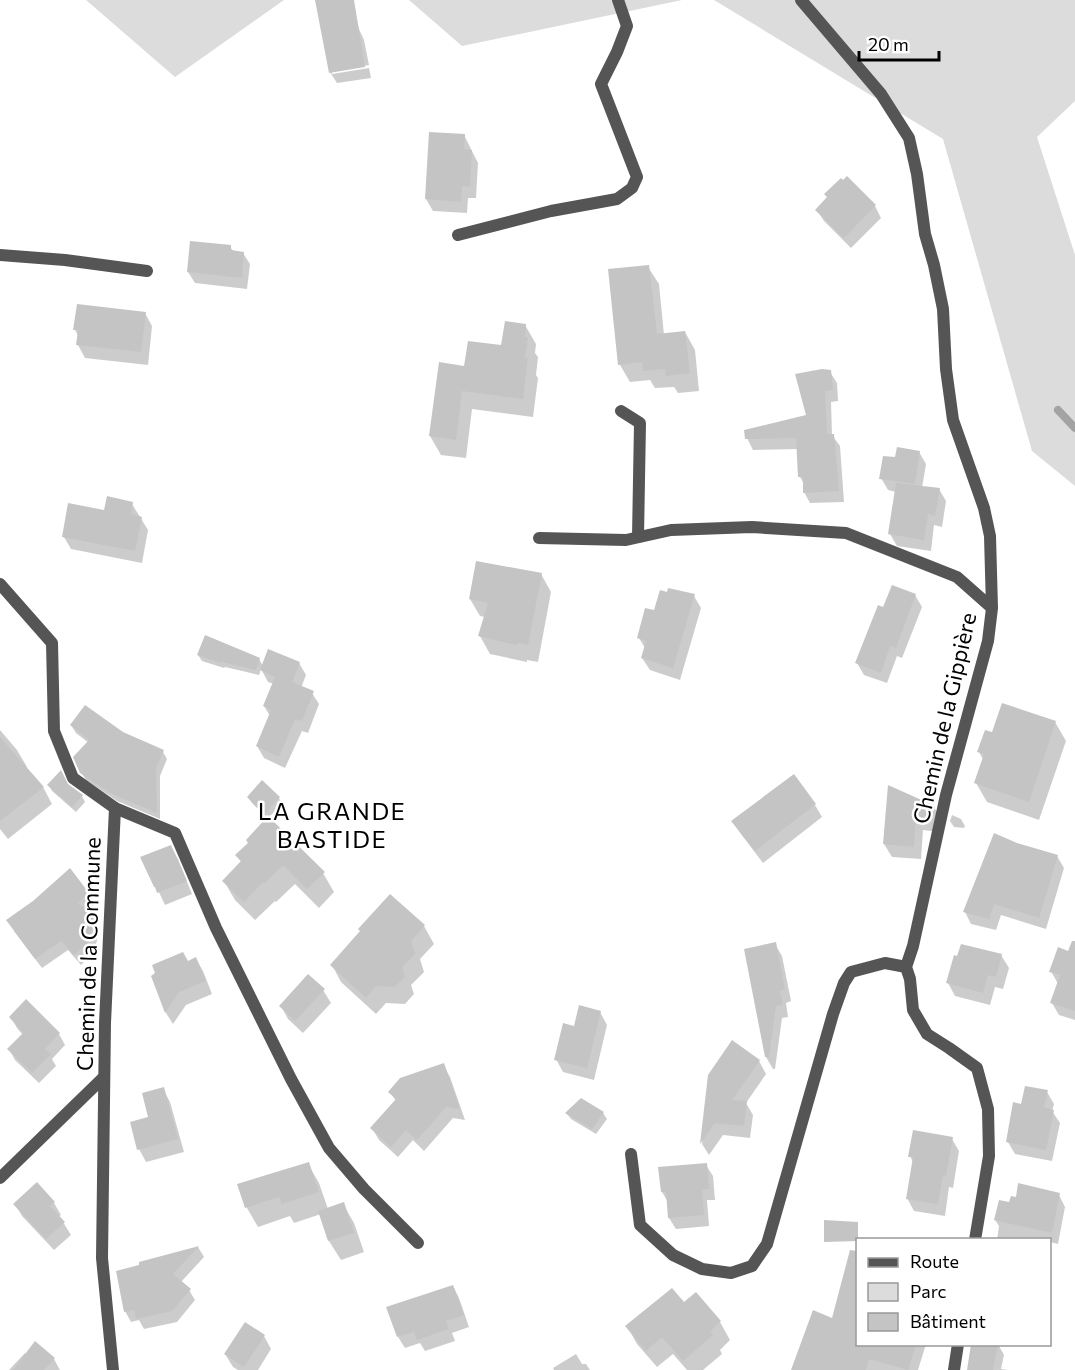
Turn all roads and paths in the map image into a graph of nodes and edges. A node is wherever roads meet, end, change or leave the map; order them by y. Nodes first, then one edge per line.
1 (618, 0) edge
2 (801, 0) edge
3 (458, 235) dead end
4 (0, 255) edge
5 (147, 271) dead end
6 (621, 411) dead end
7 (638, 537) junction
8 (538, 538) dead end
9 (0, 584) edge
10 (992, 608) junction
11 (116, 808) junction
12 (906, 967) junction
13 (104, 1077) junction
14 (631, 1154) dead end
15 (0, 1178) edge
16 (975, 1238) edge
17 (418, 1243) dead end
18 (958, 1346) edge
19 (113, 1370) edge
20 (954, 1370) edge

1 - 3 street
2 - 10 street
4 - 5 street
6 - 7 street
7 - 8 street, Chemin de la Gippière
7 - 10 street, Chemin de la Gippière
9 - 11 street, Chemin de la Commune
10 - 12 street, Chemin de la Gippière
11 - 13 street, Chemin de la Commune
11 - 17 street
12 - 14 street
12 - 16 street, Chemin de la Gippière
13 - 15 street
13 - 19 street, Chemin de la Commune
18 - 20 street

